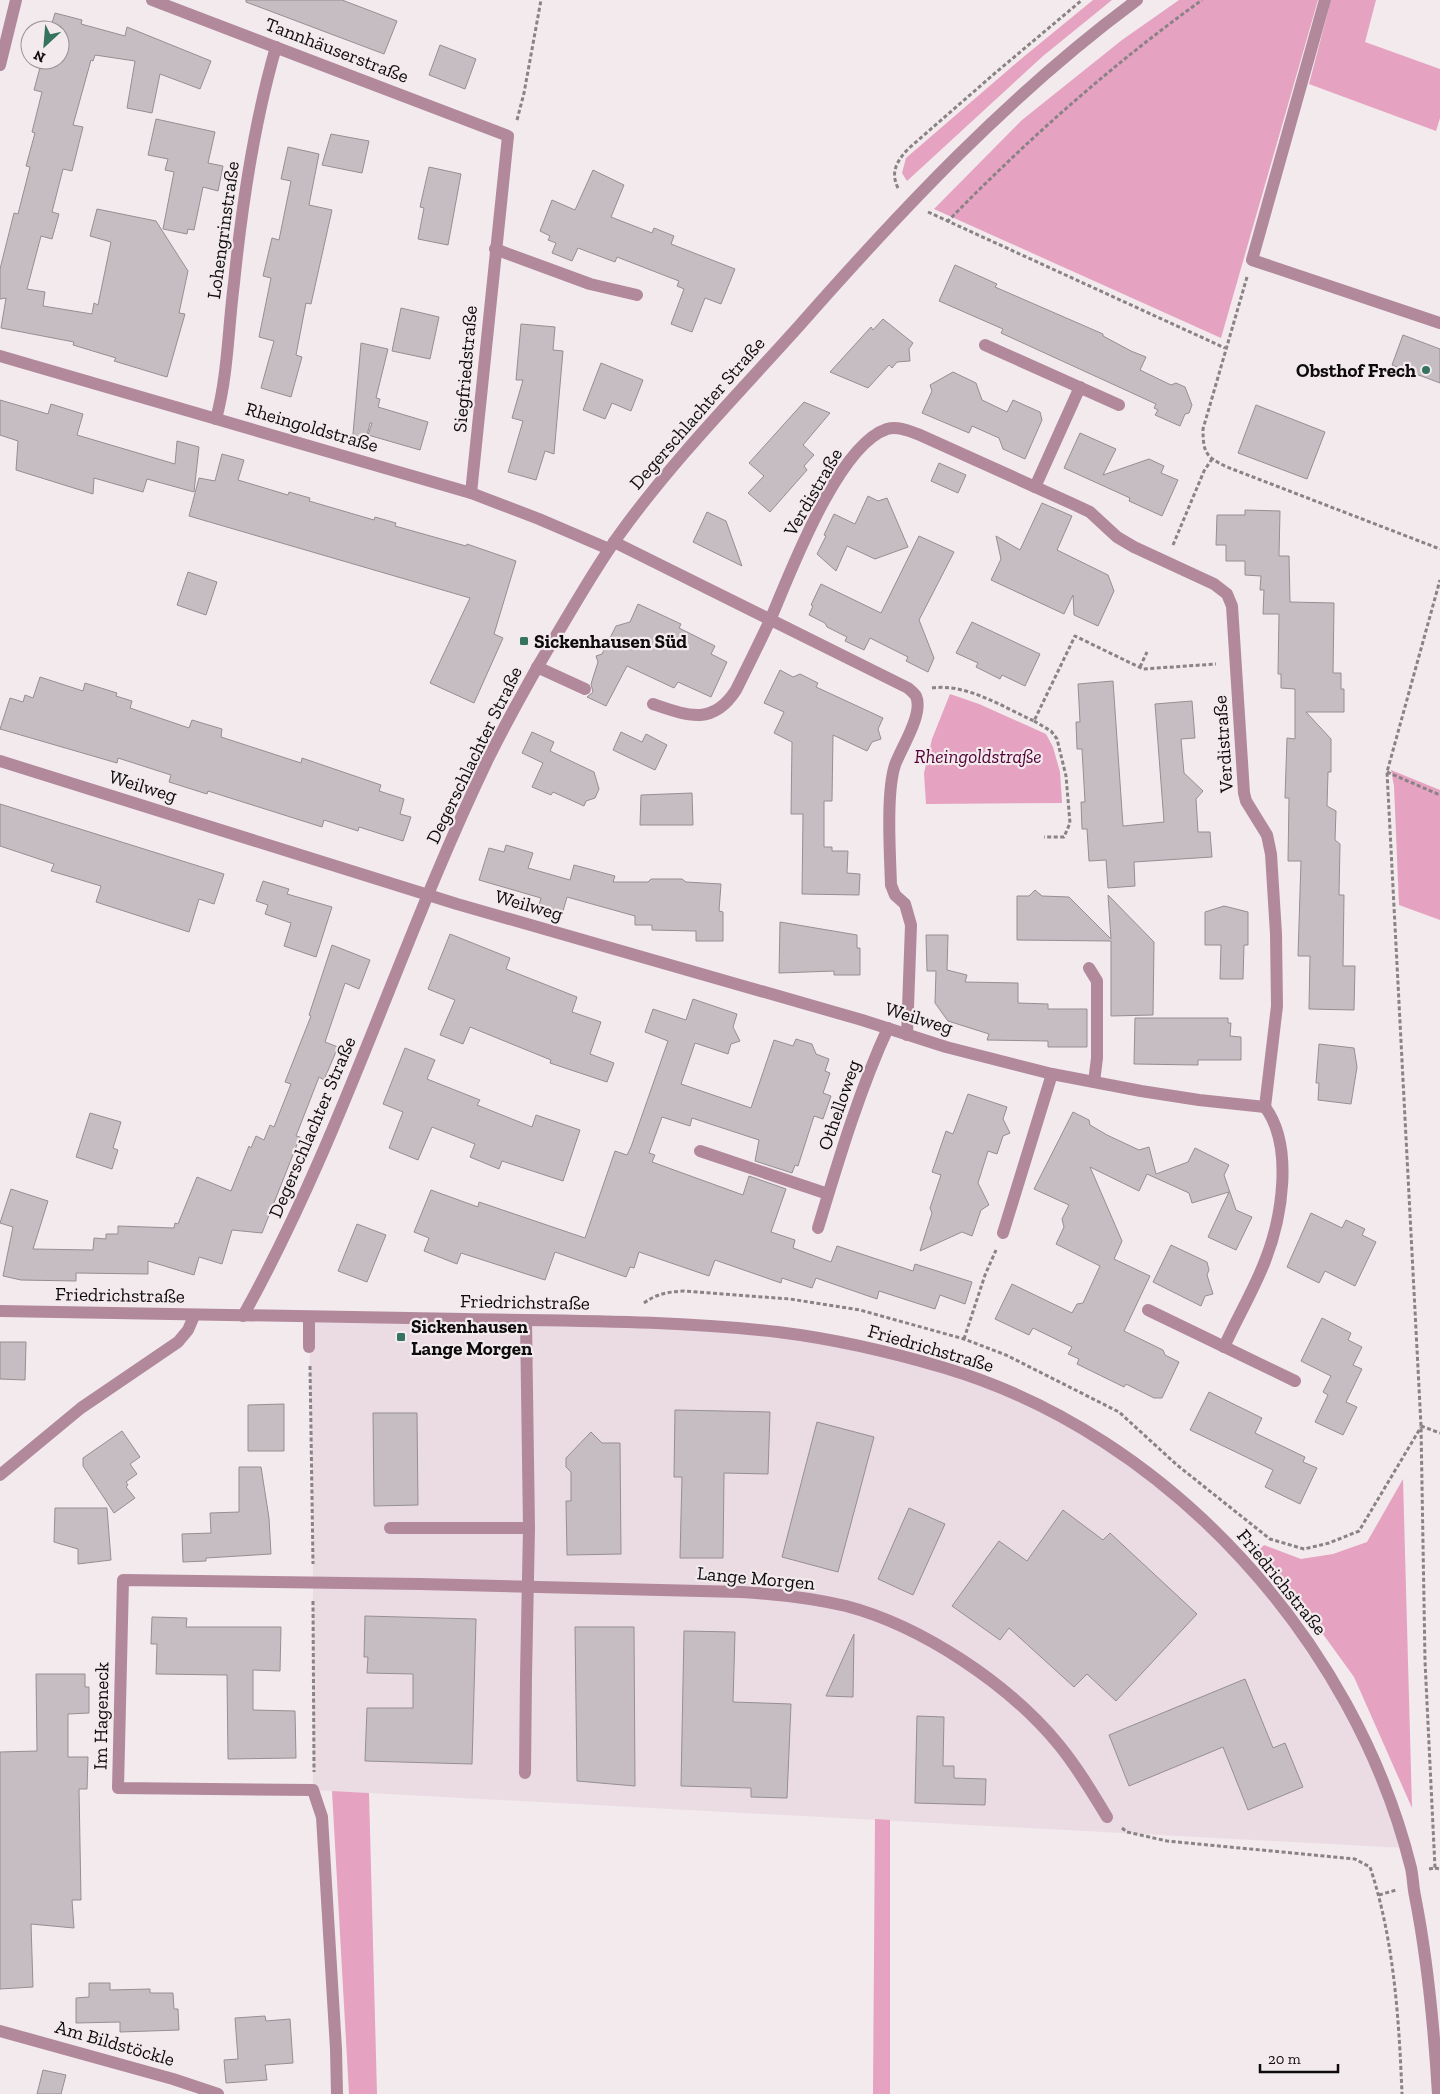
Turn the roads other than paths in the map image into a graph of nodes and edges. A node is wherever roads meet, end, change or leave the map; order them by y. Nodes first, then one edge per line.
1 (16, 0) edge
2 (152, 0) edge
3 (1137, 0) edge
4 (1325, 0) edge
5 (276, 47) junction
6 (0, 65) edge
7 (508, 136) joint
8 (495, 249) junction
9 (637, 294) dead end
10 (1440, 323) edge
11 (985, 345) dead end
12 (0, 356) edge
13 (1080, 387) junction
14 (1119, 405) dead end
15 (216, 419) junction
16 (1035, 487) junction
17 (471, 493) junction
18 (611, 545) junction
19 (769, 621) junction
20 (537, 667) junction
21 (584, 689) dead end
22 (653, 704) dead end
23 (0, 761) edge
24 (429, 895) junction
25 (1089, 968) dead end
26 (888, 1028) junction
27 (907, 1035) junction
28 (1052, 1074) junction
29 (1094, 1082) junction
30 (1265, 1107) junction
31 (700, 1151) dead end
32 (828, 1194) junction
33 (818, 1228) dead end
34 (1003, 1233) road end
35 (1148, 1310) dead end
36 (0, 1311) edge
37 (194, 1316) junction
38 (243, 1316) junction
39 (308, 1317) junction
40 (526, 1321) junction
41 (309, 1347) dead end
42 (1224, 1347) junction
43 (1296, 1381) dead end
44 (0, 1475) edge
45 (390, 1528) dead end
46 (530, 1528) junction
47 (529, 1586) junction
48 (526, 1773) dead end
49 (1107, 1817) road end
50 (0, 2031) edge
51 (218, 2094) edge
52 (337, 2094) edge
53 (1438, 2094) edge

1 - 6 street
2 - 5 street, Tannhäuserstraße
3 - 18 street, Degerschlachter Straße
4 - 10 street
5 - 7 street, Tannhäuserstraße
5 - 15 street, Lohengrinstraße
7 - 8 street, Siegfriedstraße
8 - 9 street
8 - 17 street, Siegfriedstraße
11 - 13 street
12 - 15 street, Rheingoldstraße
13 - 14 street
13 - 16 street
15 - 17 street, Rheingoldstraße
16 - 19 street, Verdistraße
16 - 30 street, Verdistraße
17 - 18 street, Rheingoldstraße
18 - 19 street, Rheingoldstraße
18 - 20 street, Degerschlachter Straße
19 - 22 street
19 - 27 street, Rheingoldstraße
20 - 21 street
20 - 24 street, Degerschlachter Straße
23 - 24 street, Weilweg
24 - 26 street, Weilweg
24 - 38 street, Degerschlachter Straße
25 - 29 street
26 - 27 street, Weilweg
26 - 32 street, Othelloweg
27 - 28 street, Weilweg
28 - 29 street, Weilweg
28 - 34 street
29 - 30 street, Weilweg
30 - 42 street
31 - 32 street
32 - 33 street, Othelloweg
35 - 42 street
36 - 37 street, Friedrichstraße
37 - 38 street, Friedrichstraße
37 - 44 street
38 - 39 street, Friedrichstraße
39 - 40 street, Friedrichstraße
39 - 41 street
40 - 46 street
40 - 53 street, Friedrichstraße
42 - 43 street
45 - 46 street
46 - 47 street
47 - 48 street
47 - 49 street, Lange Morgen
47 - 52 street, Im Hageneck
50 - 51 street, Am Bildstöckle

